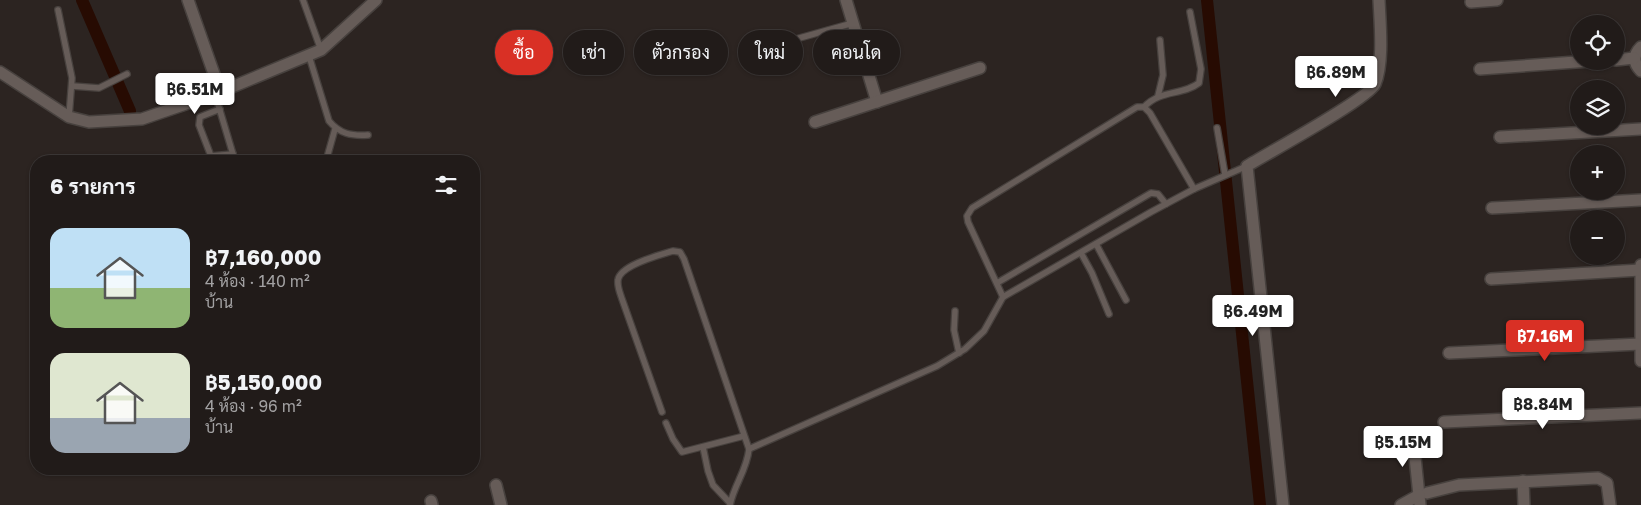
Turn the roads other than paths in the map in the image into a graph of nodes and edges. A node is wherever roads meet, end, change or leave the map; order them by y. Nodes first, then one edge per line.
1 (188, 0) edge
2 (302, 0) edge
3 (376, 0) edge
4 (846, 0) edge
5 (1379, 0) edge
6 (1498, 0) edge
7 (1471, 2) dead end
8 (58, 10) dead end
9 (1190, 12) dead end
10 (853, 23) junction
11 (803, 36) edge
12 (1160, 40) dead end
13 (1641, 47) edge
14 (321, 50) junction
15 (309, 56) junction
16 (1634, 58) junction
17 (1625, 59) edge
18 (1570, 62) edge
19 (980, 68) dead end
20 (1480, 69) dead end
21 (1641, 71) edge
22 (0, 72) edge
23 (127, 74) dead end
24 (72, 86) junction
25 (218, 92) junction
26 (1158, 96) junction
27 (877, 102) junction
28 (1144, 107) junction
29 (220, 109) junction
30 (69, 117) junction
31 (815, 122) dead end
32 (1217, 128) dead end
33 (335, 129) junction
34 (1641, 129) edge
35 (368, 136) dead end
36 (1500, 137) dead end
37 (233, 154) joint
38 (211, 155) edge
39 (222, 155) edge
40 (328, 155) edge
41 (1244, 167) junction
42 (1227, 174) junction
43 (1194, 189) junction
44 (1641, 200) edge
45 (1166, 204) junction
46 (1492, 208) dead end
47 (1096, 244) junction
48 (1080, 252) junction
49 (1641, 265) edge
50 (1640, 270) edge
51 (1491, 279) dead end
52 (997, 283) junction
53 (1003, 297) junction
54 (1126, 300) dead end
55 (955, 311) dead end
56 (1108, 314) dead end
57 (1640, 344) junction
58 (959, 352) junction
59 (1449, 353) dead end
60 (1641, 361) edge
61 (662, 412) dead end
62 (1641, 413) edge
63 (1444, 422) dead end
64 (666, 423) dead end
65 (744, 436) junction
66 (1413, 438) dead end
67 (703, 447) junction
68 (749, 450) junction
69 (1523, 481) junction
70 (496, 484) dead end
71 (1422, 498) edge
72 (730, 504) edge
73 (501, 505) edge
74 (1283, 505) edge
75 (1401, 505) edge
76 (1524, 505) edge
77 (1610, 505) edge

1 - 25 street
2 - 14 lane
3 - 14 street
4 - 10 street
5 - 41 street
6 - 7 street
8 - 24 lane
9 - 26 lane
10 - 11 lane
10 - 27 street
12 - 26 lane
13 - 16 street
14 - 15 street
15 - 25 street
15 - 33 lane
16 - 17 street
16 - 21 street
18 - 20 street
19 - 27 street
22 - 30 street
23 - 24 lane
24 - 30 lane
25 - 29 lane
25 - 30 street
26 - 28 lane
27 - 31 street
28 - 43 lane
28 - 52 lane
29 - 37 lane
29 - 38 lane
32 - 42 lane
33 - 35 lane
33 - 40 lane
34 - 36 street
37 - 39 lane
41 - 42 lane
41 - 74 street
42 - 43 lane
43 - 45 lane
44 - 46 street
45 - 47 lane
45 - 52 lane
47 - 48 lane
47 - 54 lane
48 - 53 lane
48 - 56 lane
49 - 50 street
50 - 51 street
50 - 57 street
52 - 53 lane
53 - 58 lane
55 - 58 lane
57 - 59 street
57 - 60 street
58 - 68 lane
61 - 65 lane
62 - 63 street
64 - 67 lane
65 - 67 lane
65 - 68 lane
66 - 71 street
67 - 72 lane
68 - 72 lane
69 - 71 street
69 - 76 street
69 - 77 street
70 - 73 street
71 - 75 street

